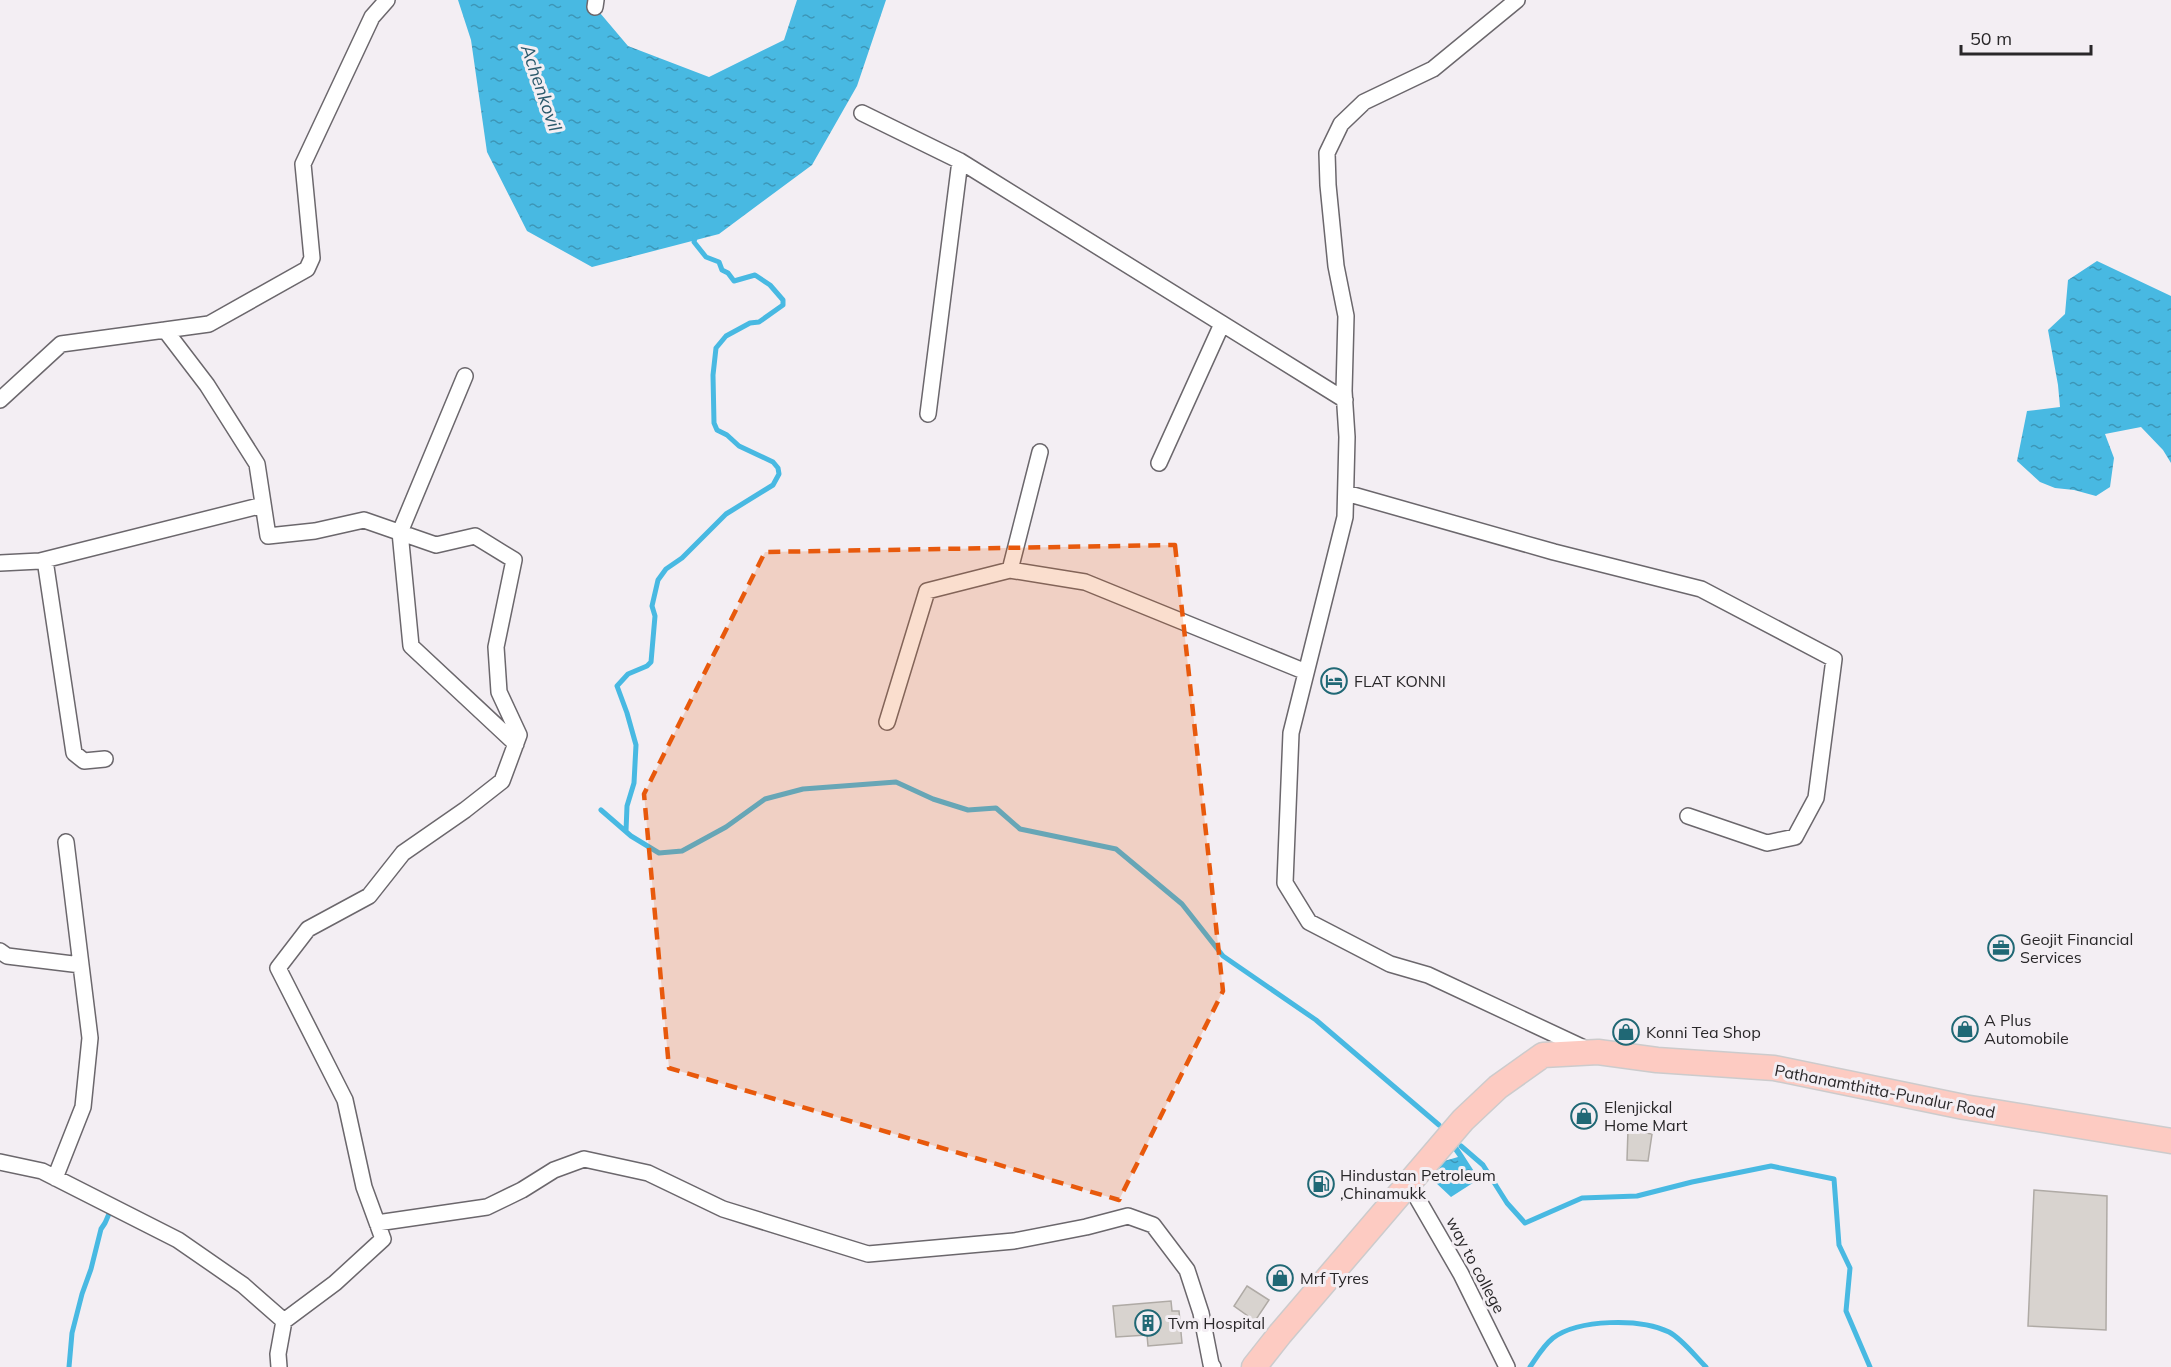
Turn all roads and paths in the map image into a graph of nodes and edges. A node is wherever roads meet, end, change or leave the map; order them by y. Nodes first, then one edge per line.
1 (387, 0) edge
2 (1517, 0) edge
3 (862, 113) dead end
4 (960, 161) junction
5 (1222, 324) junction
6 (165, 330) junction
7 (465, 376) dead end
8 (0, 400) edge
9 (1345, 400) junction
10 (928, 414) dead end
11 (1040, 452) dead end
12 (1159, 463) dead end
13 (1346, 493) junction
14 (263, 505) junction
15 (400, 532) junction
16 (45, 560) junction
17 (0, 563) edge
18 (1010, 570) junction
19 (1306, 672) junction
20 (887, 722) dead end
21 (516, 744) junction
22 (105, 759) dead end
23 (1688, 816) dead end
24 (66, 842) dead end
25 (0, 951) edge
26 (81, 964) junction
27 (1598, 1052) junction
28 (2171, 1141) edge
29 (0, 1162) edge
30 (55, 1178) junction
31 (1410, 1182) junction
32 (377, 1223) junction
33 (284, 1321) junction
34 (279, 1367) edge
35 (1214, 1367) edge
36 (1254, 1367) edge
37 (1507, 1367) edge

1 - 6 street
2 - 9 street
3 - 4 street
4 - 5 street
4 - 10 street
5 - 9 street
5 - 12 street
6 - 8 street
6 - 14 street
7 - 15 street
9 - 13 street
11 - 18 street
13 - 19 street
13 - 23 street
14 - 15 street
14 - 16 street
15 - 21 street
15 - 21 street
16 - 17 street
16 - 22 street
18 - 19 street
18 - 20 street
19 - 27 street
21 - 32 street
24 - 26 street
25 - 26 street
26 - 30 street
27 - 28 main road, Pathanamthitta-Punalur Road
27 - 31 main road, Pathanamthitta-Punalur Road
29 - 30 street
30 - 33 street
31 - 36 main road, Pathanamthitta-Punalur Road
31 - 37 street, way to college
32 - 33 street
32 - 35 street
33 - 34 street

